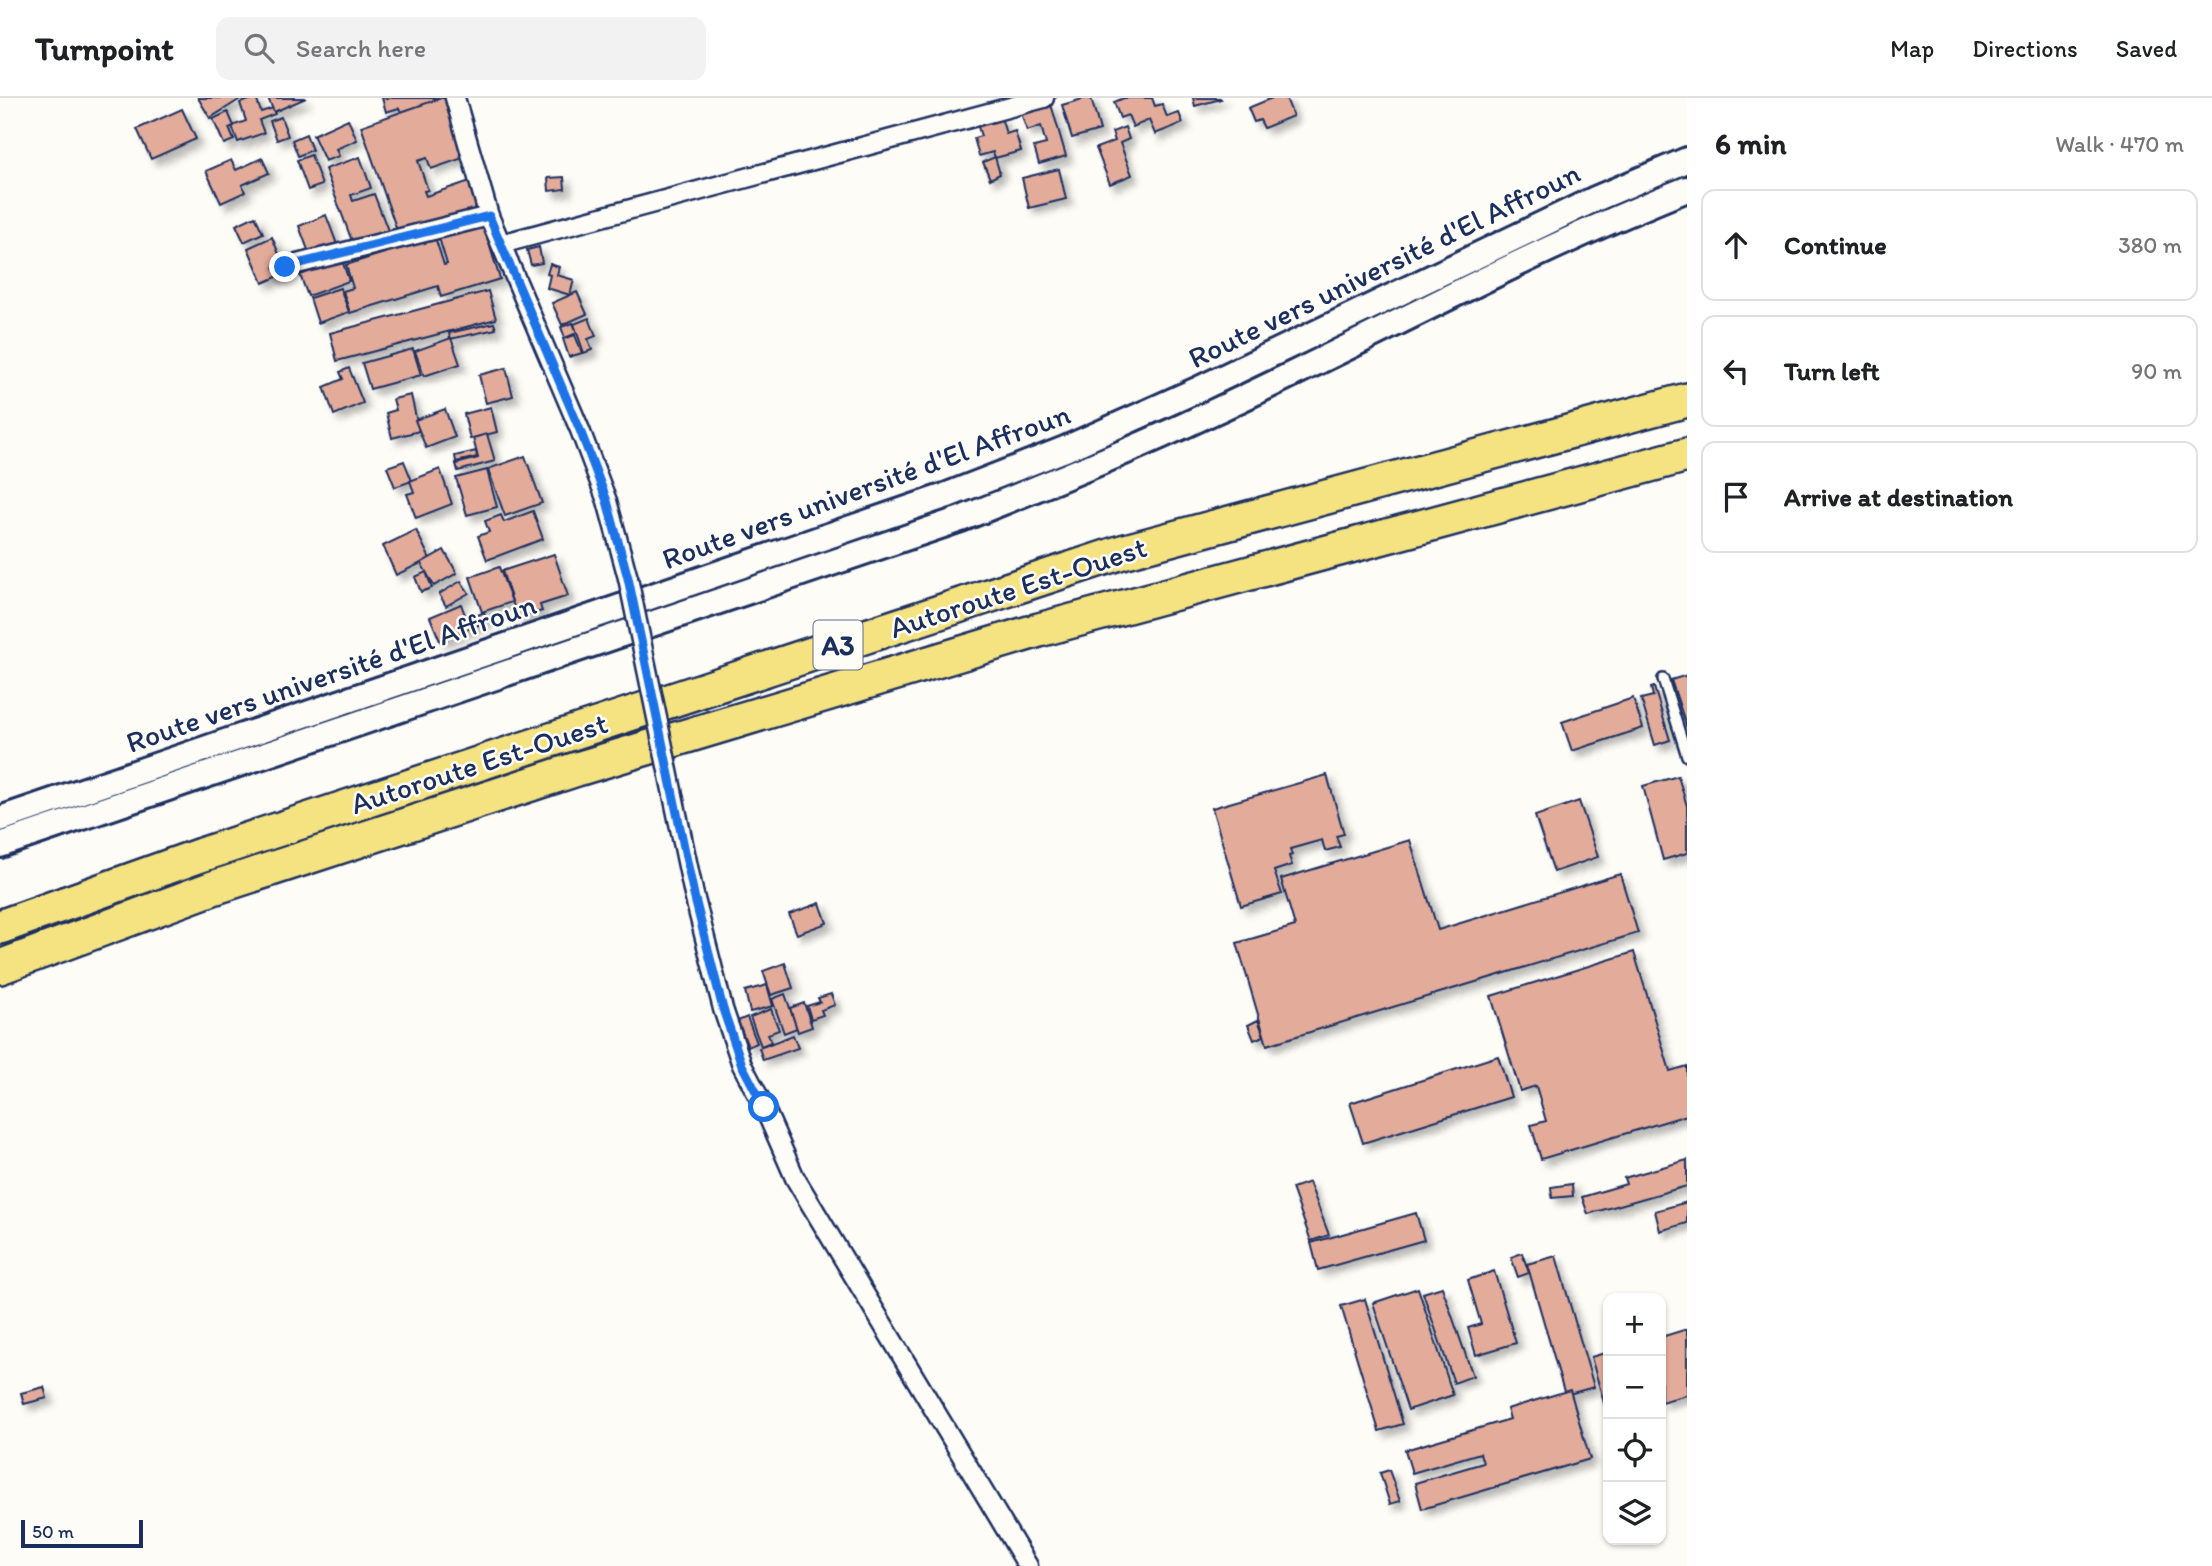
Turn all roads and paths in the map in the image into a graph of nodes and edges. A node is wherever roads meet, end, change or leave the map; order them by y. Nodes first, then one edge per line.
1 (455, 98) edge
2 (1044, 98) edge
3 (1687, 160) edge
4 (1687, 190) edge
5 (489, 216) junction
6 (501, 244) junction
7 (285, 267) dead end
8 (1687, 400) edge
9 (1687, 455) edge
10 (1663, 679) dead end
11 (1687, 756) edge
12 (0, 819) edge
13 (0, 845) edge
14 (0, 927) edge
15 (0, 967) edge
16 (1028, 1566) edge

1 - 5 street
2 - 6 street
3 - 12 main road, Route vers université d'El Affroun
4 - 13 main road, Route vers université d'El Affroun
5 - 6 street
5 - 7 street
6 - 16 street, bridge
8 - 14 highway, Autoroute Est-Ouest / A3
9 - 15 highway, Autoroute Est-Ouest / A3
10 - 11 lane

